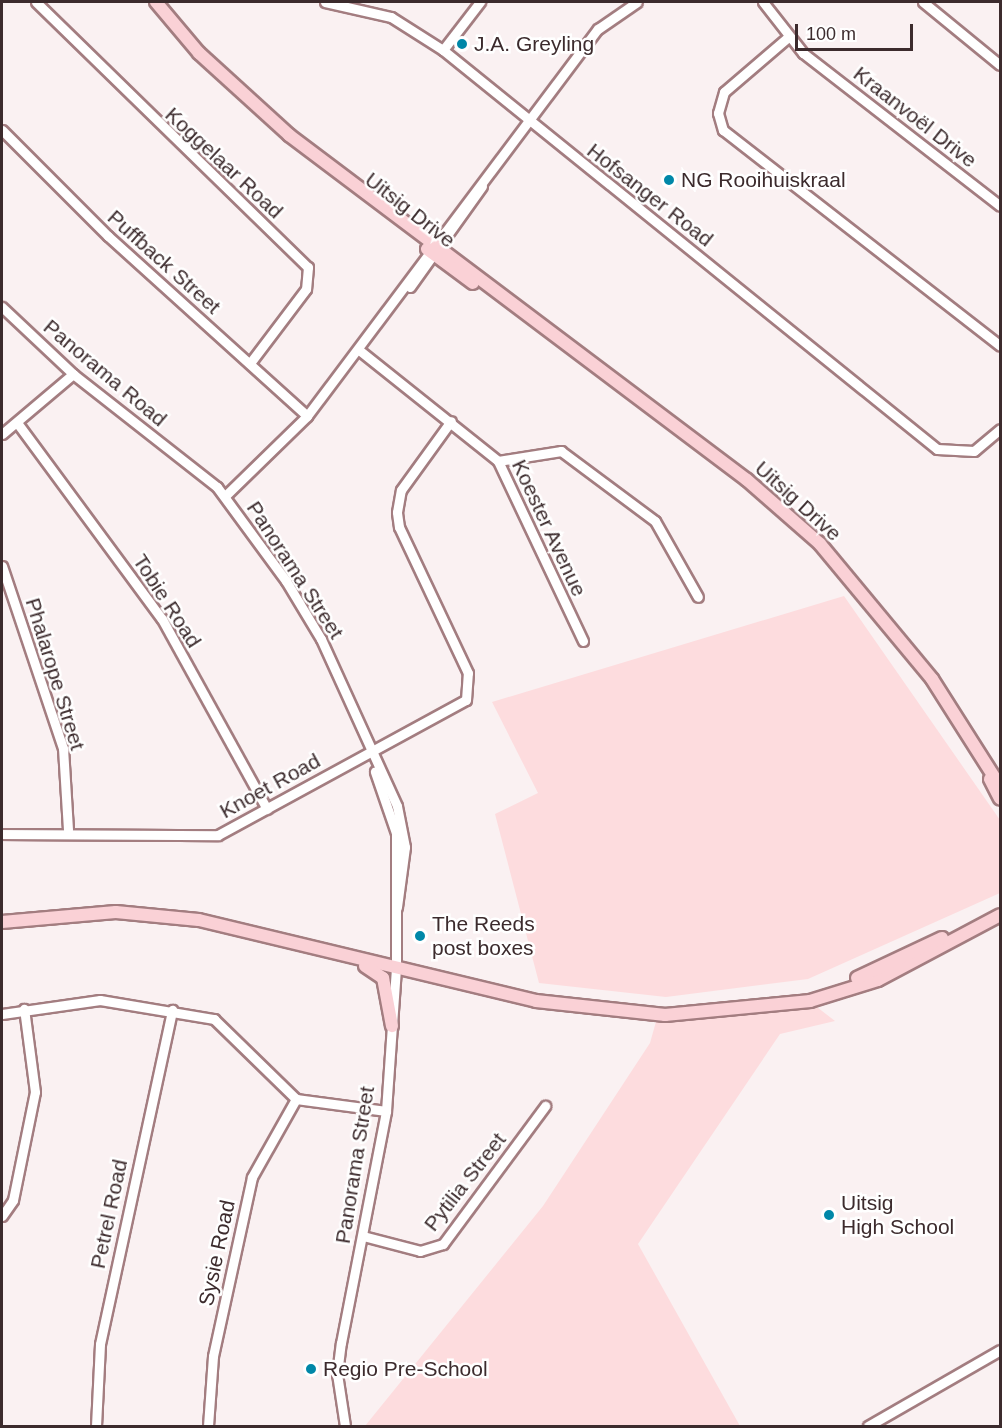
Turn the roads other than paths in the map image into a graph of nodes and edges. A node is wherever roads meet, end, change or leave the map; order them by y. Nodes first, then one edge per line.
1 (36, 2) edge
2 (156, 2) edge
3 (325, 2) edge
4 (480, 2) edge
5 (638, 2) edge
6 (763, 2) edge
7 (923, 2) edge
8 (787, 38) junction
9 (443, 50) junction
10 (1000, 65) edge
11 (528, 122) junction
12 (2, 130) edge
13 (1000, 206) edge
14 (434, 249) junction
15 (2, 307) edge
16 (1000, 346) edge
17 (359, 350) junction
18 (250, 363) junction
19 (73, 374) junction
20 (308, 416) junction
21 (451, 421) junction
22 (18, 424) junction
23 (1000, 429) edge
24 (2, 434) edge
25 (498, 461) junction
26 (188, 464) joint
27 (225, 496) junction
28 (2, 566) edge
29 (698, 597) dead end
30 (583, 642) dead end
31 (961, 722) junction
32 (368, 749) junction
33 (1000, 786) edge
34 (1000, 799) edge
35 (267, 809) junction
36 (68, 830) junction
37 (2, 834) edge
38 (1000, 907) edge
39 (1000, 915) edge
40 (2, 922) edge
41 (343, 955) junction
42 (396, 965) junction
43 (24, 1009) junction
44 (756, 1009) junction
45 (172, 1010) junction
46 (2, 1014) edge
47 (392, 1026) junction
48 (296, 1099) junction
49 (545, 1106) dead end
50 (386, 1111) junction
51 (2, 1216) edge
52 (363, 1236) junction
53 (1000, 1350) edge
54 (96, 1426) edge
55 (208, 1426) edge
56 (345, 1426) edge
57 (868, 1426) edge

1 - 18 street, Koggelaar Road
2 - 14 main road, Uitsig Drive
3 - 9 street, Hofsanger Road
4 - 9 street
5 - 11 street
6 - 8 street, Kraanvoël Drive
7 - 10 street
8 - 13 street, Kraanvoël Drive
8 - 16 street
9 - 11 street, Hofsanger Road
11 - 14 street
11 - 23 street, Hofsanger Road
12 - 18 street, Puffback Street
14 - 17 street
14 - 31 main road, Uitsig Drive
15 - 19 street, Panorama Road
17 - 20 street
17 - 21 street, Koester Avenue
18 - 20 street, Puffback Street
19 - 22 street
19 - 26 street, Panorama Road
20 - 27 street
21 - 25 street, Koester Avenue
21 - 32 street, Knoet Road
22 - 24 street
22 - 35 street, Tobie Road
25 - 29 street
25 - 30 street, Koester Avenue
26 - 27 street, Panorama Street
27 - 32 street, Panorama Street
28 - 36 street, Phalarope Street
31 - 33 main road, Uitsig Drive
31 - 34 main road, Uitsig Drive
32 - 35 street, Knoet Road
32 - 42 street, Panorama Street
35 - 36 street, Knoet Road
36 - 37 street, Knoet Road
38 - 44 main road
39 - 44 main road
40 - 41 main road
41 - 42 main road
41 - 47 main road
42 - 44 main road
42 - 47 street, Panorama Street
43 - 45 street
43 - 46 street
43 - 51 street
45 - 48 street
45 - 54 street, Petrel Road
47 - 50 street, Panorama Street
48 - 50 street
48 - 55 street, Sysie Road
49 - 52 street, Pytilia Street
50 - 52 street, Panorama Street
52 - 56 street, Panorama Street
53 - 57 street

